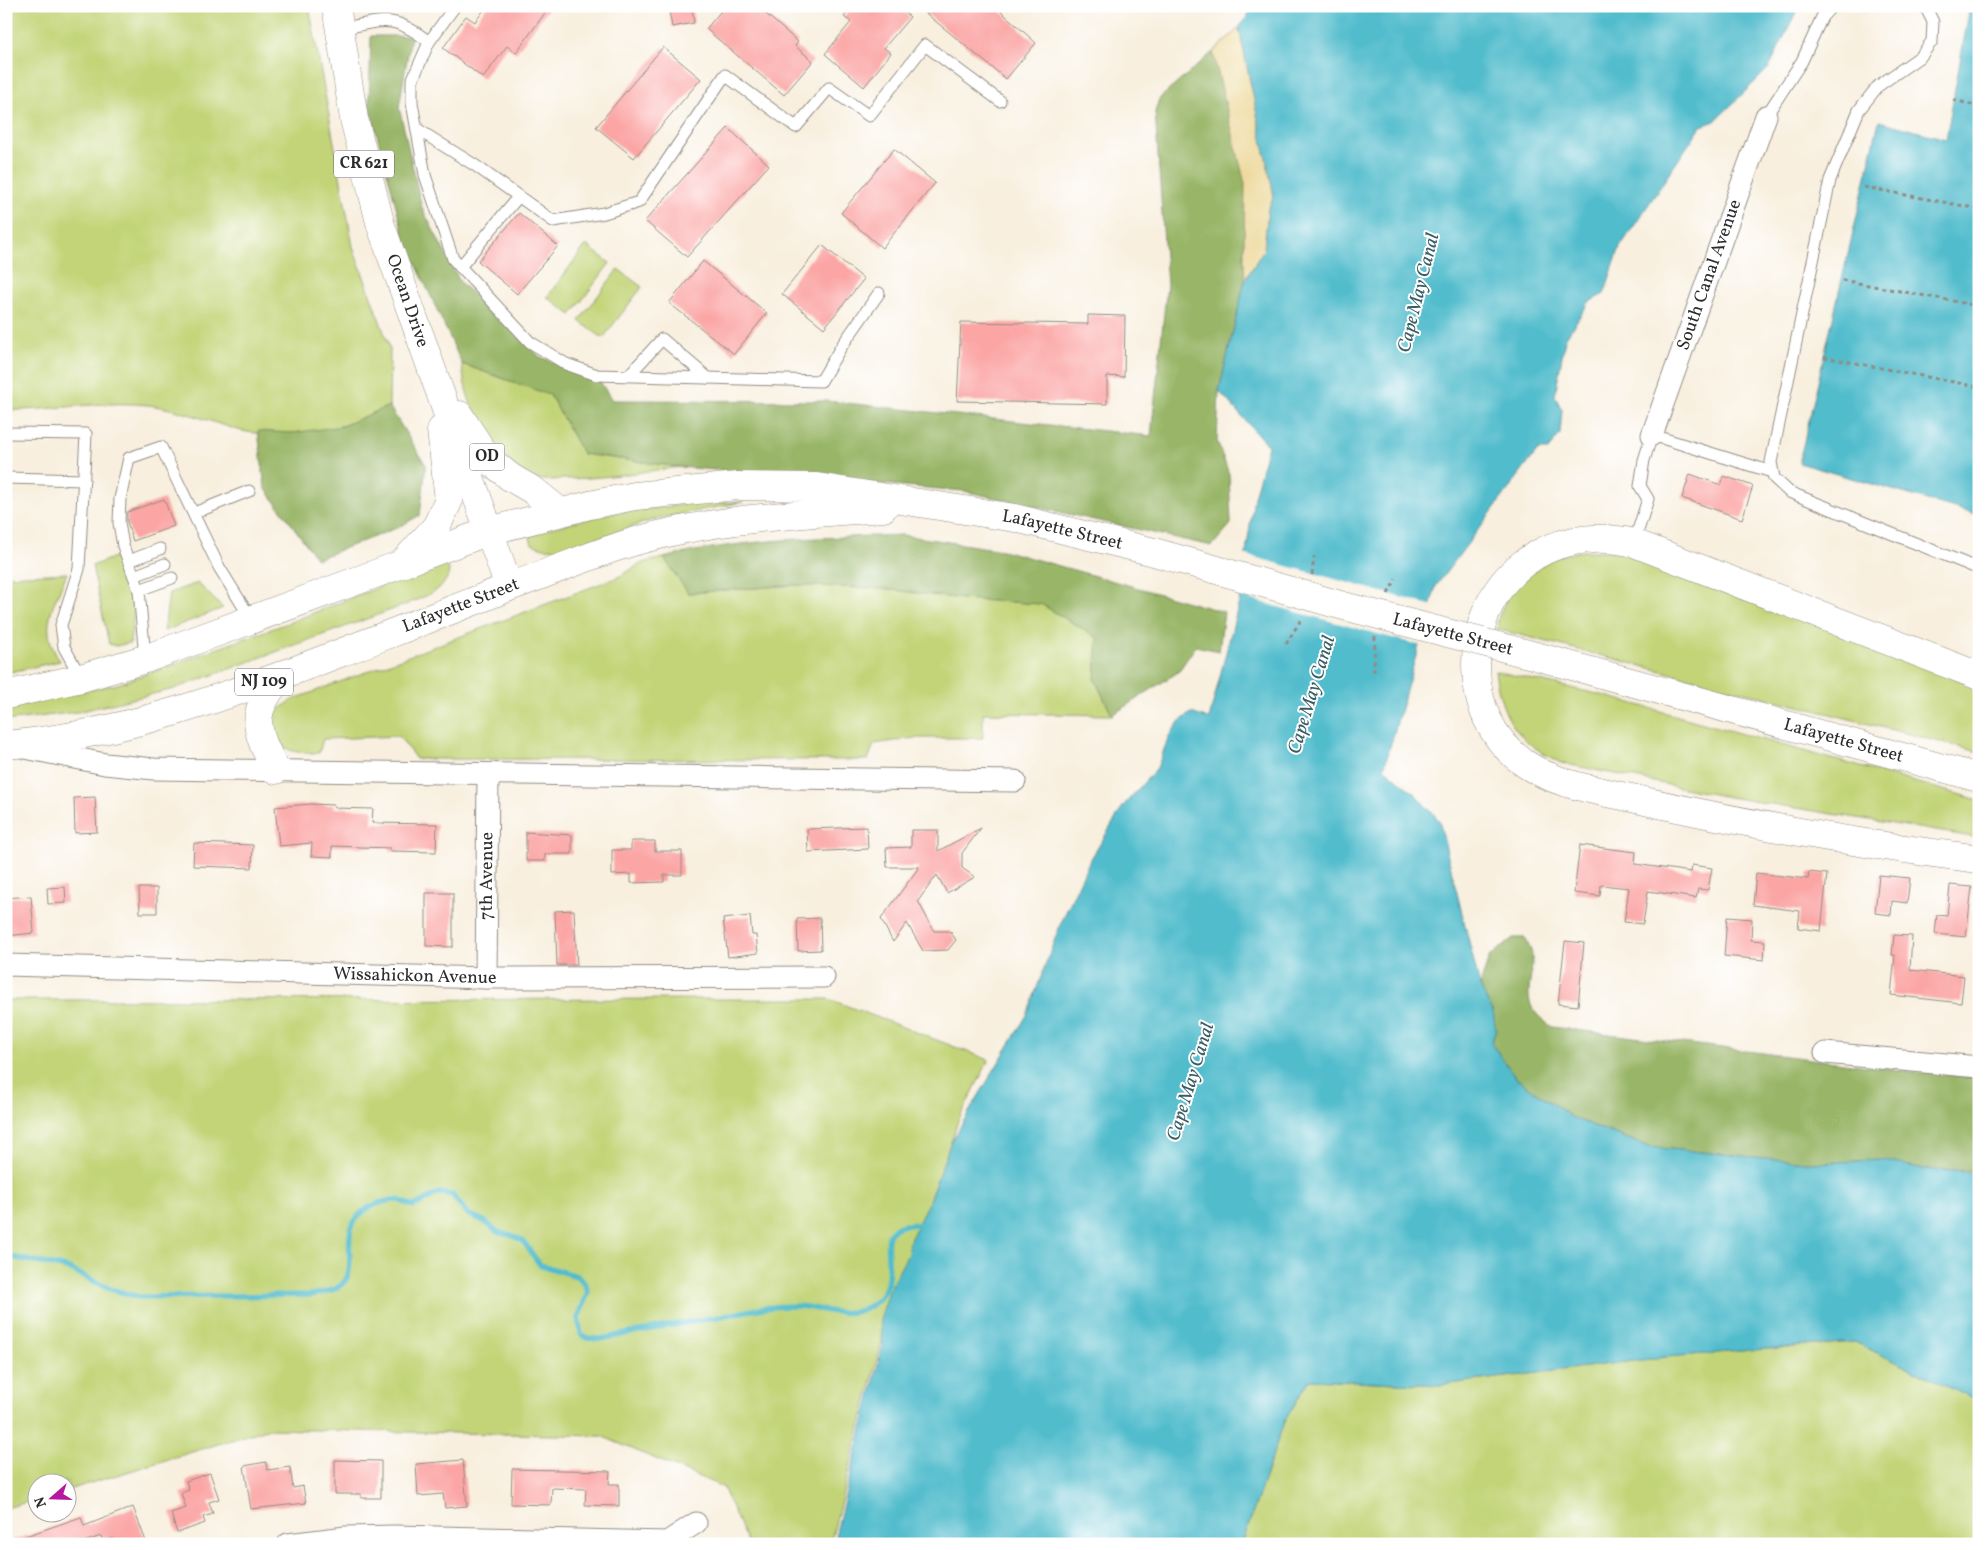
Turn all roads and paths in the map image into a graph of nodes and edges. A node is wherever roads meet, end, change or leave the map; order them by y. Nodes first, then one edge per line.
1 (455, 6) edge
2 (1832, 6) edge
3 (1925, 6) edge
4 (338, 18) edge
5 (429, 42) junction
6 (1953, 100) dead end
7 (1000, 101) dead end
8 (1979, 106) edge
9 (1766, 116) joint
10 (417, 129) junction
11 (1864, 187) dead end
12 (518, 197) junction
13 (1979, 210) edge
14 (460, 266) junction
15 (1842, 280) dead end
16 (879, 293) dead end
17 (1979, 306) edge
18 (1824, 357) dead end
19 (629, 375) junction
20 (708, 378) junction
21 (436, 381) junction
22 (1979, 387) edge
23 (6, 433) edge
24 (1652, 435) junction
25 (1772, 472) junction
26 (6, 478) edge
27 (84, 480) junction
28 (249, 491) dead end
29 (924, 504) junction
30 (560, 512) junction
31 (194, 513) junction
32 (489, 531) junction
33 (1634, 542) junction
34 (160, 549) dead end
35 (129, 561) junction
36 (166, 564) dead end
37 (402, 564) junction
38 (1979, 570) edge
39 (134, 576) junction
40 (172, 578) dead end
41 (509, 587) junction
42 (139, 590) junction
43 (252, 621) junction
44 (145, 659) junction
45 (281, 676) junction
46 (1979, 676) edge
47 (81, 678) junction
48 (6, 694) edge
49 (8, 745) edge
50 (276, 770) junction
51 (488, 774) junction
52 (1979, 778) edge
53 (1015, 781) dead end
54 (1979, 858) edge
55 (6, 965) edge
56 (824, 977) dead end
57 (486, 978) junction
58 (1825, 1053) dead end
59 (1979, 1068) edge
60 (696, 1523) dead end
61 (292, 1543) edge

1 - 5 lane
2 - 9 lane
3 - 25 lane
4 - 5 lane
4 - 21 main road, Ocean Drive / CR 621
5 - 10 lane
6 - 8 path
7 - 12 lane
9 - 24 street, South Canal Avenue
10 - 12 lane
10 - 14 lane
11 - 13 path
12 - 14 lane
14 - 19 lane
15 - 17 path
16 - 20 lane
18 - 22 path
19 - 20 lane
19 - 20 lane
21 - 30 main road, OD
21 - 32 main road, Ocean Drive / CR 621
21 - 37 main road
23 - 27 lane
24 - 25 lane
24 - 33 lane
25 - 38 lane
26 - 27 lane
27 - 47 lane
28 - 31 lane
29 - 30 main road, Lafayette Street / NJ 109
29 - 41 main road, Lafayette Street / NJ 109
29 - 52 main road, Lafayette Street / NJ 109, bridge
30 - 32 main road, Lafayette Street / NJ 109
31 - 35 lane
31 - 43 lane
32 - 37 main road, Lafayette Street / NJ 109
32 - 41 main road, Ocean Drive / CR 621
33 - 46 main road
33 - 54 main road
34 - 35 lane
35 - 39 lane
36 - 39 lane
37 - 43 main road, Lafayette Street / NJ 109
39 - 42 lane
40 - 42 lane
41 - 45 main road, Lafayette Street / NJ 109
42 - 44 lane
43 - 44 main road, Lafayette Street / NJ 109
44 - 47 main road, Lafayette Street / NJ 109
45 - 49 main road, Lafayette Street / NJ 109
45 - 50 main road
47 - 48 main road, Lafayette Street / NJ 109
49 - 50 street
50 - 51 street
51 - 53 street
51 - 57 street, 7th Avenue
55 - 57 street, Wissahickon Avenue
56 - 57 street, Wissahickon Avenue
58 - 59 street
60 - 61 street

